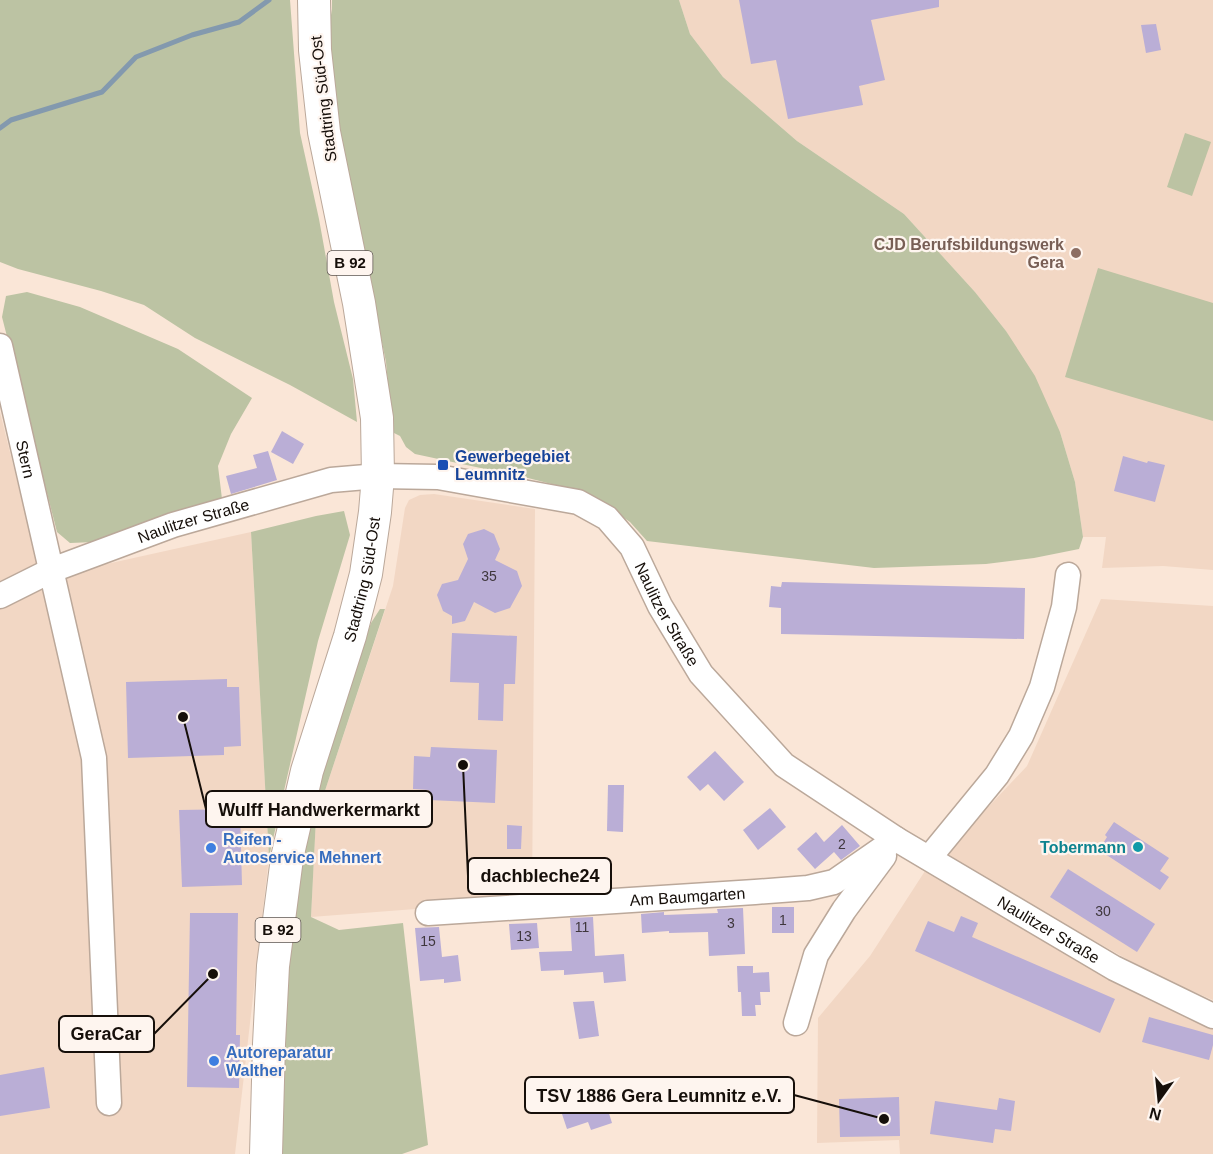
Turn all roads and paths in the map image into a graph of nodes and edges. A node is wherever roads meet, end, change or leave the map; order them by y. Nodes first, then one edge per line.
1 (314, 8) edge
2 (0, 346) edge
3 (378, 476) junction
4 (52, 570) junction
5 (1068, 575) dead end
6 (0, 596) edge
7 (896, 839) junction
8 (929, 858) junction
9 (428, 913) dead end
10 (1213, 1016) edge
11 (796, 1023) dead end
12 (109, 1103) dead end
13 (266, 1154) edge

1 - 3 main road, Stadtring Süd-Ost / B 92
2 - 4 street, Stern
3 - 4 street, Naulitzer Straße
3 - 7 street, Naulitzer Straße
3 - 13 main road, Stadtring Süd-Ost / B 92
4 - 6 street, Naulitzer Straße
4 - 12 street
5 - 8 street
7 - 8 street, Naulitzer Straße
7 - 9 street, Am Baumgarten
7 - 11 street
8 - 10 street, Naulitzer Straße

